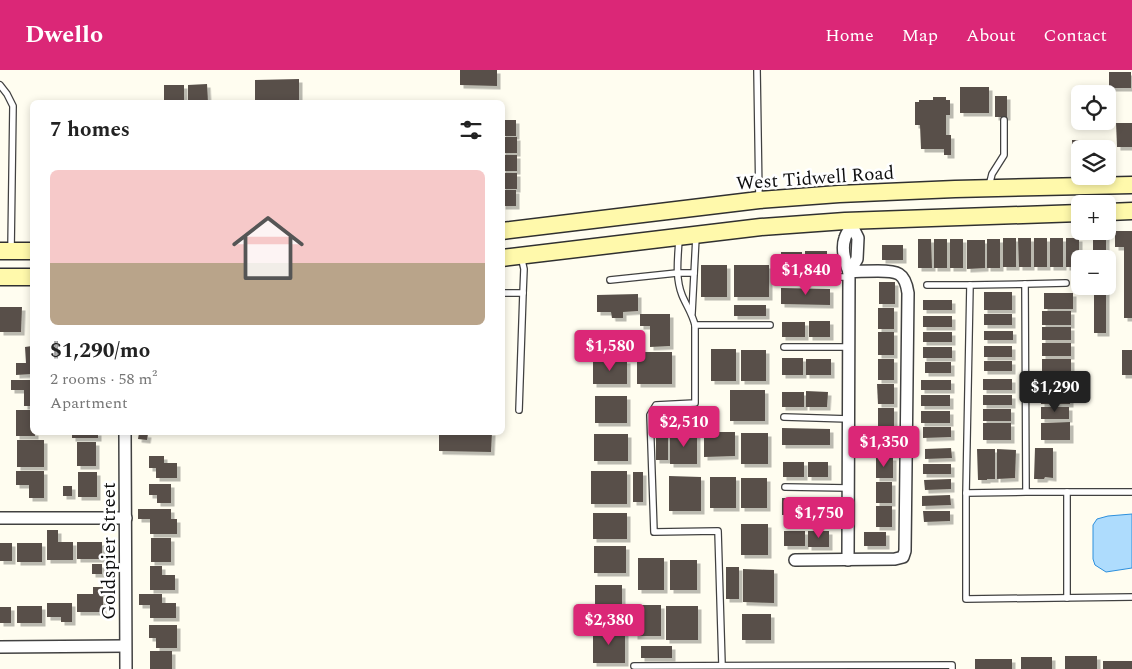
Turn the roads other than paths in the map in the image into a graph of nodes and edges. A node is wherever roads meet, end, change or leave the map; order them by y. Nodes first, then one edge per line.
1 (757, 70) edge
2 (0, 85) edge
3 (1004, 120) dead end
4 (1132, 185) edge
5 (988, 188) junction
6 (955, 189) junction
7 (759, 200) junction
8 (1132, 211) edge
9 (1071, 212) edge
10 (1116, 212) edge
11 (956, 216) junction
12 (851, 224) junction
13 (510, 230) edge
14 (696, 235) junction
15 (679, 237) junction
16 (844, 248) junction
17 (858, 248) junction
18 (5, 251) edge
19 (30, 251) edge
20 (521, 256) junction
21 (505, 258) edge
22 (677, 273) junction
23 (694, 273) junction
24 (850, 275) junction
25 (0, 277) edge
26 (30, 277) edge
27 (783, 277) dead end
28 (610, 280) dead end
29 (1025, 284) junction
30 (1066, 284) dead end
31 (927, 285) dead end
32 (970, 285) junction
33 (505, 293) edge
34 (524, 293) junction
35 (692, 314) junction
36 (695, 324) junction
37 (770, 325) dead end
38 (784, 347) dead end
39 (849, 347) junction
40 (519, 410) dead end
41 (784, 417) dead end
42 (849, 418) junction
43 (125, 435) edge
44 (785, 487) dead end
45 (849, 488) junction
46 (1026, 492) junction
47 (1067, 492) junction
48 (1132, 492) edge
49 (966, 493) junction
50 (0, 518) edge
51 (126, 518) junction
52 (795, 560) dead end
53 (848, 560) junction
54 (1132, 597) edge
55 (1067, 598) junction
56 (125, 646) junction
57 (0, 647) edge
58 (722, 665) junction
59 (634, 666) dead end
60 (831, 667) edge
61 (126, 669) edge
62 (952, 669) edge

1 - 7 lane
2 - 18 lane
3 - 5 lane
4 - 5 main road, West Tidwell Road
5 - 6 main road, West Tidwell Road
6 - 7 main road, West Tidwell Road
6 - 11 main road
7 - 13 main road, West Tidwell Road
8 - 10 main road
9 - 11 main road
11 - 12 main road
12 - 14 main road
12 - 16 street
12 - 17 street
13 - 20 main road
14 - 15 main road
14 - 23 lane
15 - 20 main road
15 - 22 lane
16 - 17 lane
16 - 24 street
17 - 24 street
18 - 19 main road
20 - 21 main road
20 - 34 lane
22 - 23 lane
22 - 28 lane
22 - 35 lane
23 - 35 lane
24 - 27 lane
24 - 39 street
24 - 53 street
25 - 26 main road
29 - 30 lane
29 - 32 lane
29 - 46 lane
31 - 32 lane
32 - 49 lane
33 - 34 lane
34 - 40 lane
35 - 36 lane
36 - 37 lane
36 - 58 lane
38 - 39 lane
39 - 42 street
41 - 42 lane
42 - 45 street
43 - 51 street, Goldspier Street
44 - 45 lane
45 - 53 street
46 - 47 lane
46 - 49 lane
47 - 48 lane
47 - 55 lane
49 - 55 lane
50 - 51 street
51 - 56 street, Goldspier Street
52 - 53 street
54 - 55 lane
56 - 57 street
56 - 61 street, Goldspier Street
58 - 59 lane
58 - 60 lane
60 - 62 lane

